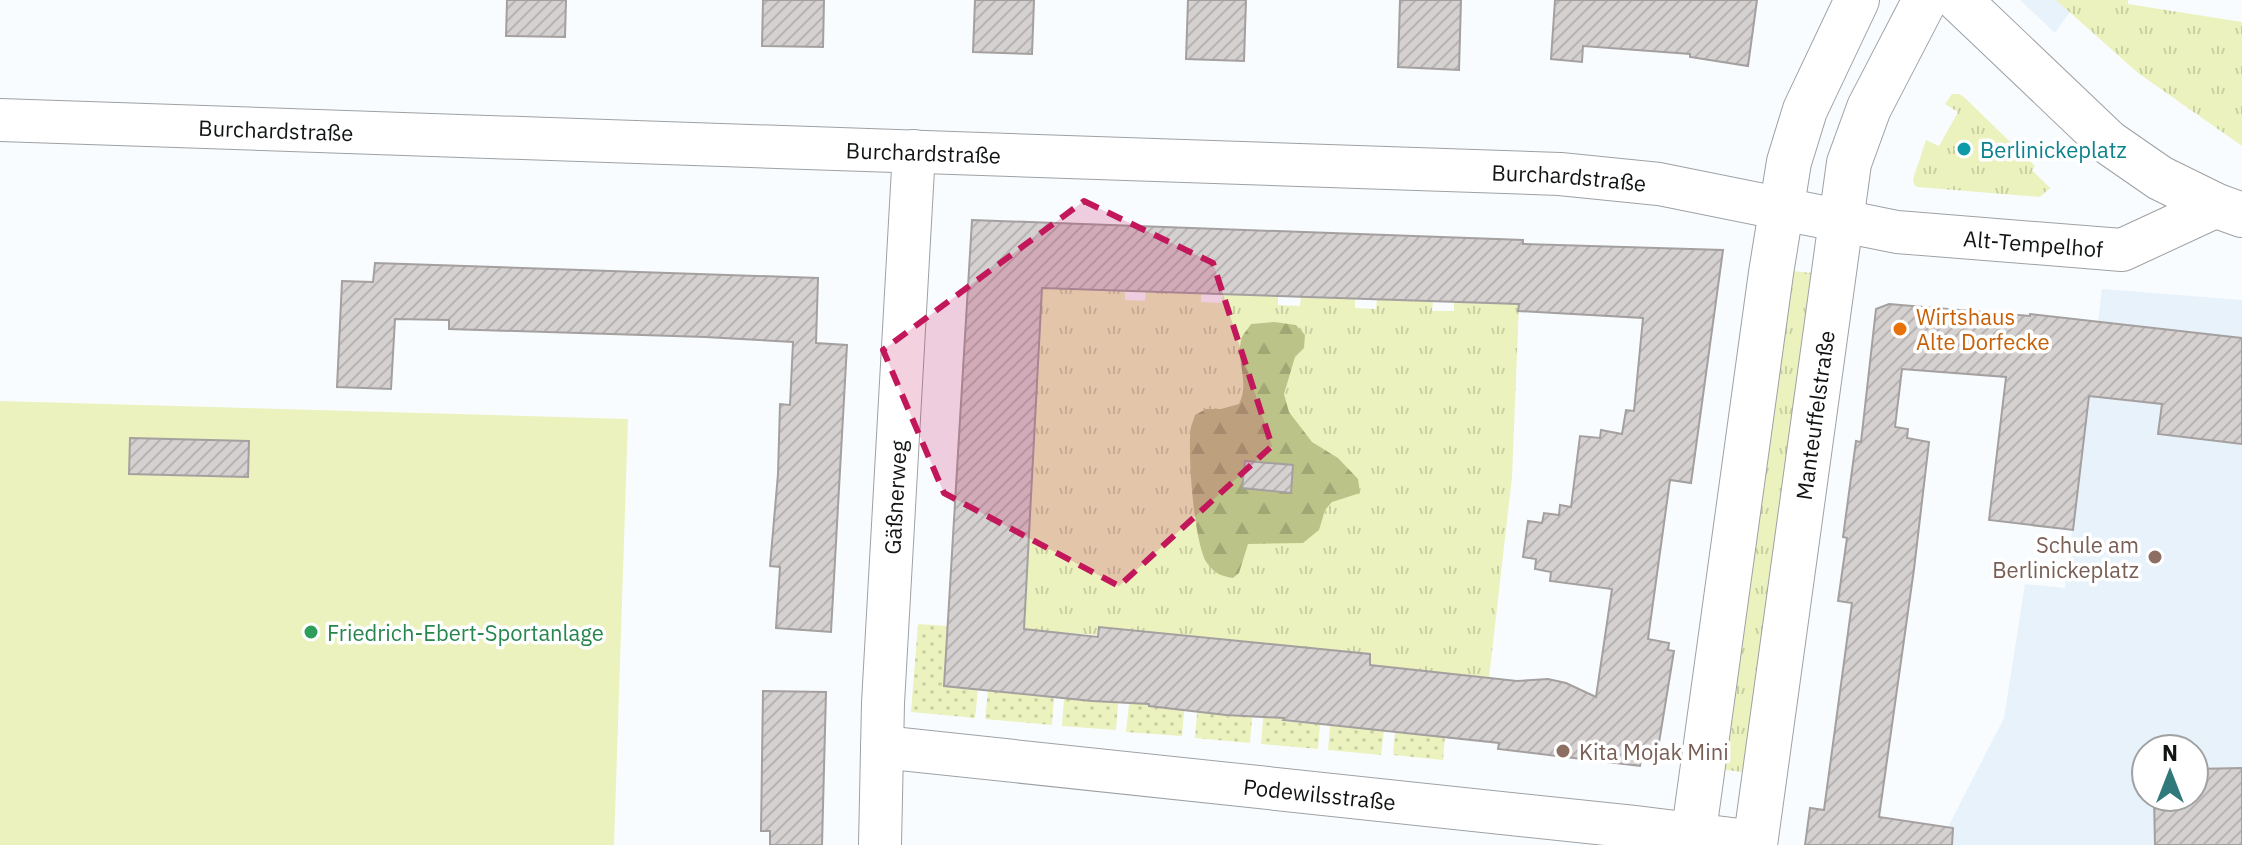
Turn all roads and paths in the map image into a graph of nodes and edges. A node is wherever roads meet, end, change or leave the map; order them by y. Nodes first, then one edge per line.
1 (1857, 0) edge
2 (1925, 0) edge
3 (1959, 0) edge
4 (0, 120) edge
5 (914, 151) junction
6 (1781, 209) junction
7 (2230, 210) edge
8 (1841, 222) junction
9 (882, 747) junction
10 (1693, 840) edge
11 (1755, 844) edge
12 (880, 845) edge

1 - 6 main road
2 - 8 main road, Manteuffelstraße
3 - 7 main road, Alt-Tempelhof
4 - 5 street, Burchardstraße
5 - 6 street, Burchardstraße
5 - 9 street, Gäßnerweg
6 - 8 street, Burchardstraße
6 - 10 main road
7 - 8 street, Alt-Tempelhof
8 - 11 main road, Manteuffelstraße
9 - 10 street, Podewilsstraße
9 - 12 street, Gäßnerweg
10 - 11 street, Podewilsstraße

